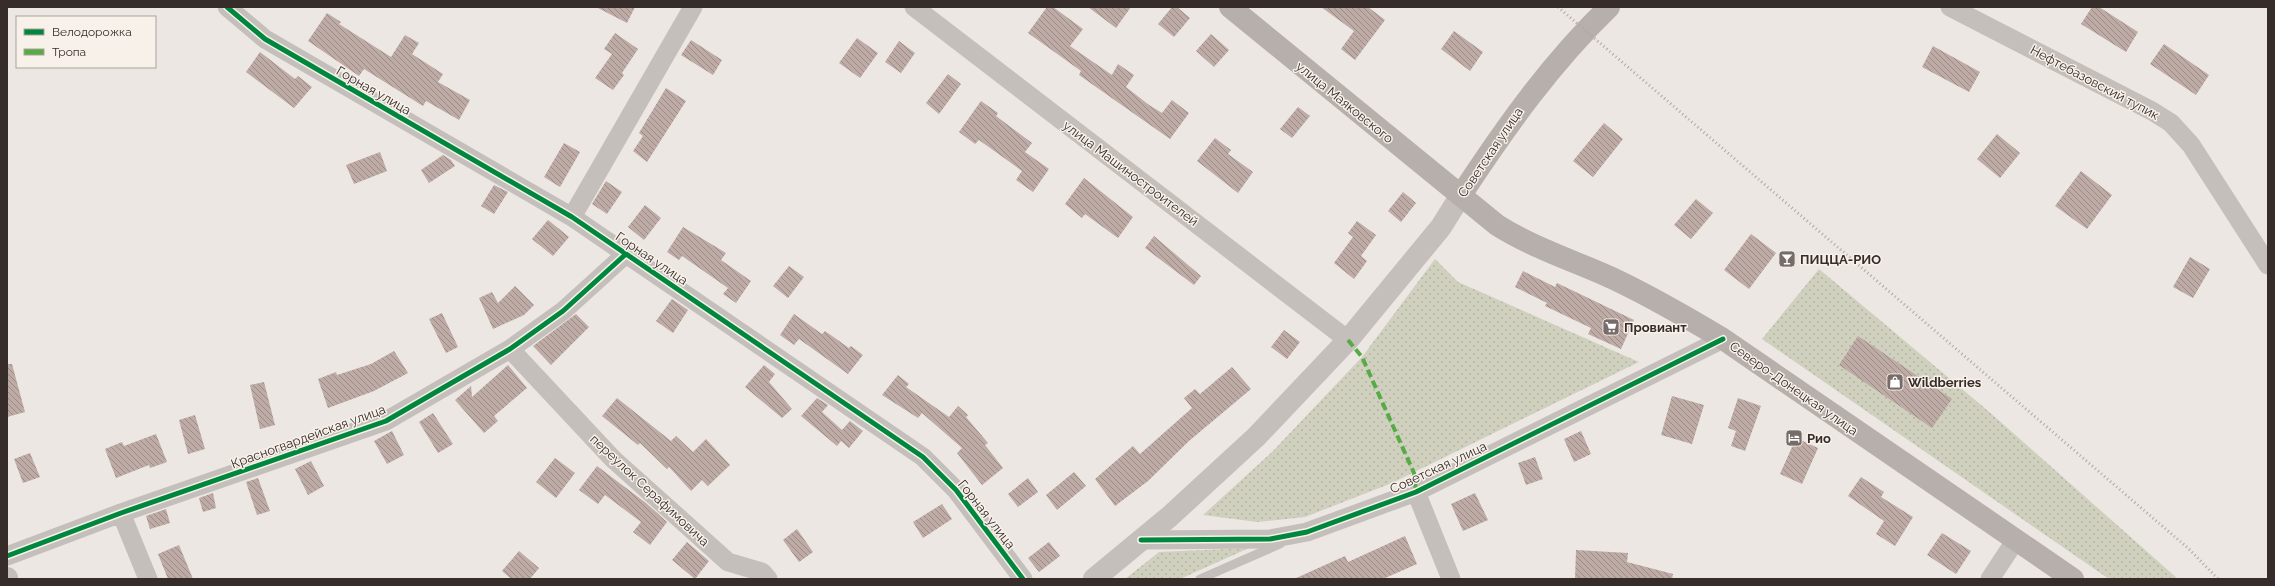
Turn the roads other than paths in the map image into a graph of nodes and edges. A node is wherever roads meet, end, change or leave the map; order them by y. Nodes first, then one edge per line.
1 (227, 7) edge
2 (693, 7) edge
3 (914, 7) edge
4 (1230, 7) edge
5 (1609, 7) edge
6 (1950, 7) edge
7 (1461, 195) junction
8 (572, 216) junction
9 (626, 254) junction
10 (2268, 265) edge
11 (1724, 339) junction
12 (1348, 340) junction
13 (510, 349) junction
14 (1416, 492) junction
15 (121, 513) junction
16 (1307, 532) junction
17 (1141, 540) junction
18 (2015, 540) junction
19 (7, 556) edge
20 (761, 577) edge
21 (148, 579) edge
22 (1023, 579) edge
23 (1094, 579) edge
24 (1200, 579) edge
25 (1451, 579) edge
26 (1990, 579) edge
27 (2073, 579) edge

1 - 8 street, Горная улица
2 - 8 street
3 - 12 street, улица Машиностроителей
4 - 7 main road, улица Маяковского
5 - 7 main road, Советская улица
6 - 10 street, Нефтебазовский тупик
7 - 11 main road, Северо-Донецкая улица
7 - 12 street, Советская улица
8 - 9 street, Горная улица
9 - 13 street, Красногвардейская улица
9 - 22 street, Горная улица
11 - 14 street, Советская улица
11 - 18 main road, Северо-Донецкая улица
12 - 17 street, Советская улица
13 - 15 street, Красногвардейская улица
13 - 20 street, переулок Серафимовича
14 - 16 street, Советская улица
14 - 25 street
15 - 19 street, Красногвардейская улица
15 - 21 street
16 - 17 street, Советская улица
16 - 24 lane
17 - 23 street, Советская улица
18 - 26 street
18 - 27 main road, Северо-Донецкая улица

